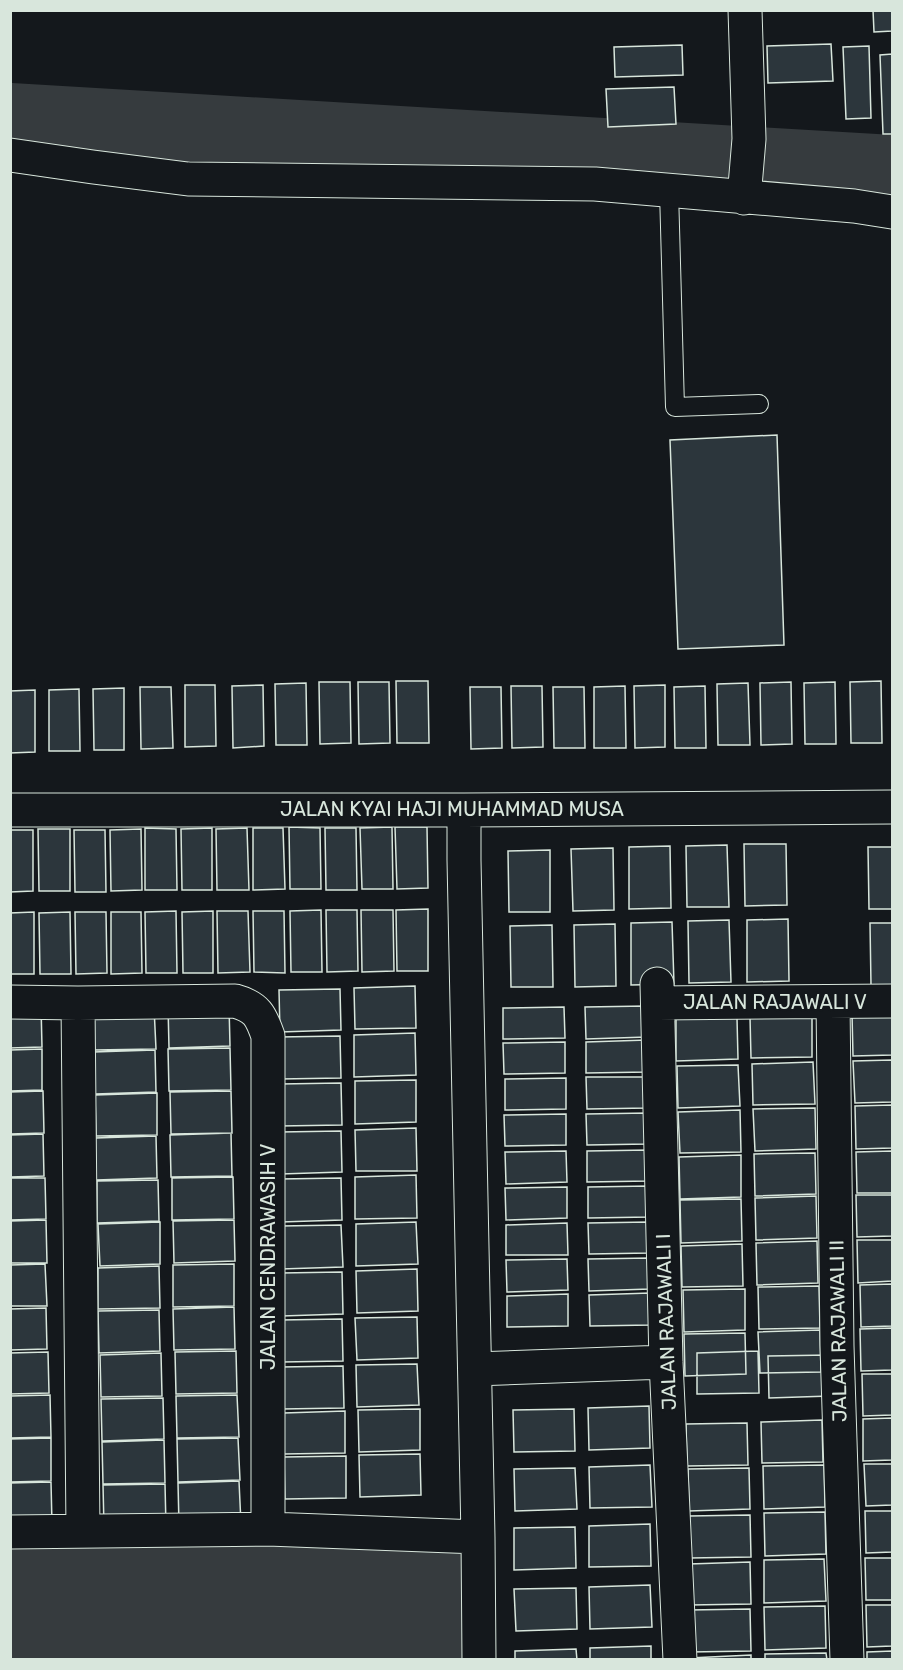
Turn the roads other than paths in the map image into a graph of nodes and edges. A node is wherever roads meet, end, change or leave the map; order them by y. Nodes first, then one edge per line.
1 (745, 10) edge
2 (10, 155) edge
3 (745, 187) junction
4 (669, 191) junction
5 (892, 212) edge
6 (759, 404) dead end
7 (892, 807) edge
8 (10, 810) edge
9 (464, 810) junction
10 (657, 994) joint
11 (892, 1001) edge
12 (10, 1002) edge
13 (833, 1002) junction
14 (78, 1003) junction
15 (666, 1362) junction
16 (475, 1368) junction
17 (268, 1529) junction
18 (83, 1531) junction
19 (10, 1532) edge
20 (478, 1537) junction
21 (479, 1659) edge
22 (680, 1659) edge
23 (847, 1659) edge

1 - 3 street
2 - 4 street
3 - 4 street
3 - 5 street
4 - 6 lane
7 - 9 street, JALAN KYAI HAJI MUHAMMAD MUSA
8 - 9 street, JALAN KYAI HAJI MUHAMMAD MUSA
9 - 16 street
10 - 13 street, JALAN RAJAWALI V
10 - 15 street, JALAN RAJAWALI I
11 - 13 street, JALAN RAJAWALI V
12 - 14 street
13 - 23 street, JALAN RAJAWALI II
14 - 17 street, JALAN CENDRAWASIH V
14 - 18 street
15 - 16 street
15 - 22 street, JALAN RAJAWALI I
16 - 20 street
17 - 18 street
17 - 20 street
18 - 19 street
20 - 21 street

